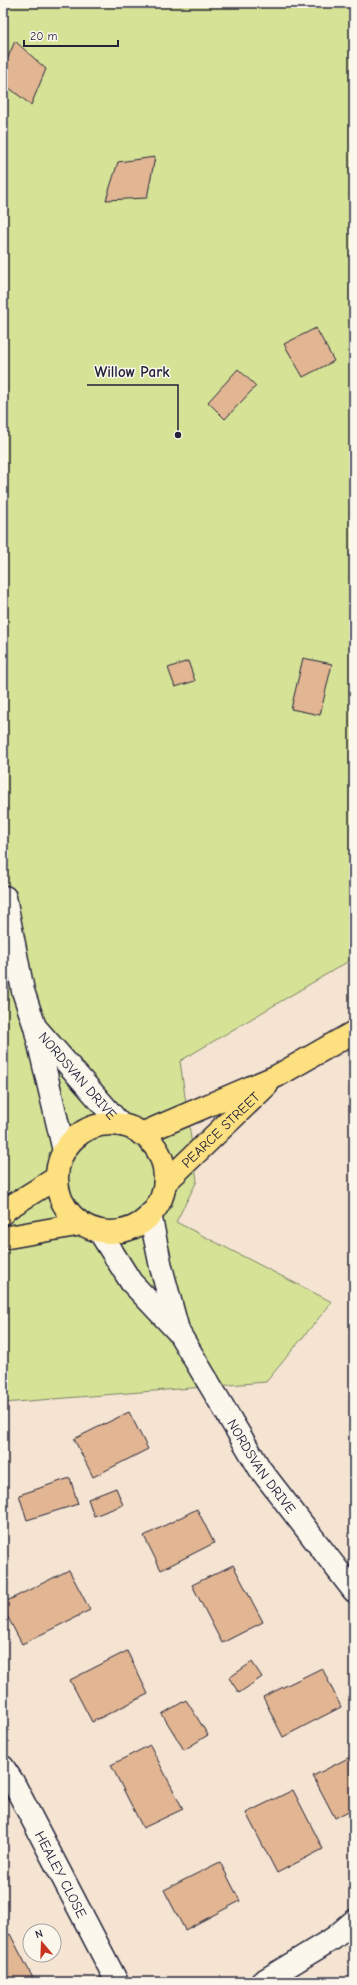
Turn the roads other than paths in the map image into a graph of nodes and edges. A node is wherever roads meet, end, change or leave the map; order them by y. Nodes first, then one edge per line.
1 (4, 897) edge
2 (35, 1027) junction
3 (354, 1032) edge
4 (276, 1076) junction
5 (121, 1125) junction
6 (141, 1134) junction
7 (64, 1151) junction
8 (56, 1178) junction
9 (165, 1183) junction
10 (3, 1213) edge
11 (150, 1214) junction
12 (90, 1227) junction
13 (3, 1238) edge
14 (179, 1333) junction
15 (354, 1591) edge
16 (3, 1767) edge
17 (354, 1921) edge
18 (117, 1982) edge
19 (262, 1982) edge

1 - 2 street, NORDSVAN DRIVE
2 - 5 street, NORDSVAN DRIVE
2 - 7 street, NORDSVAN DRIVE
3 - 4 main road, PEARCE STREET
4 - 6 main road, PEARCE STREET
4 - 9 main road, PEARCE STREET
5 - 6 main road
5 - 7 main road
6 - 9 main road
7 - 8 main road
8 - 10 main road
8 - 12 main road
9 - 11 main road
11 - 12 main road
11 - 14 street, NORDSVAN DRIVE
12 - 13 main road
12 - 14 street, NORDSVAN DRIVE
14 - 15 street, NORDSVAN DRIVE
16 - 18 street, HEALEY CLOSE
17 - 19 street

